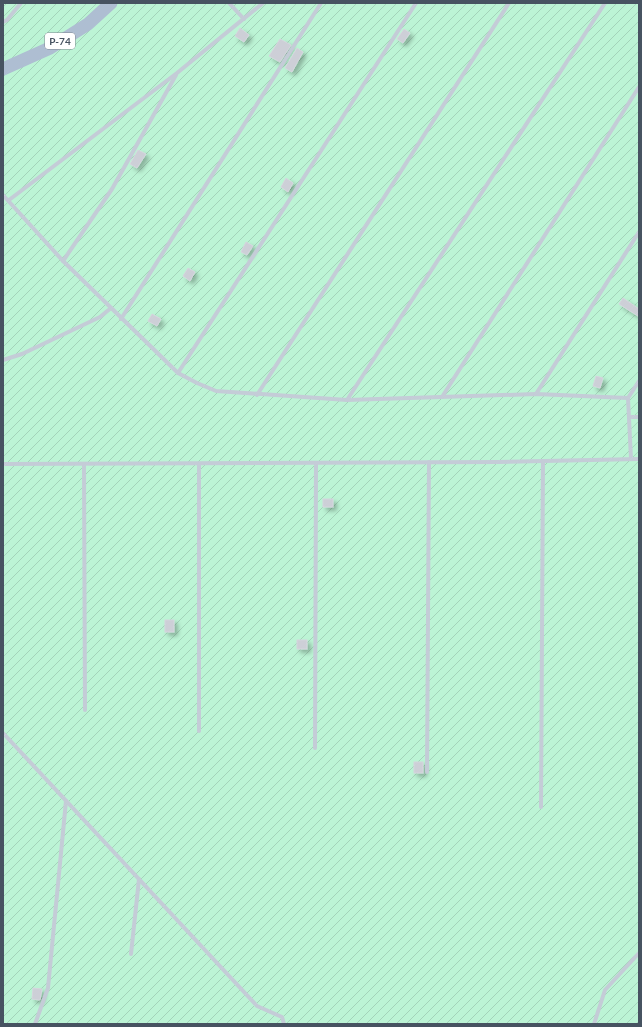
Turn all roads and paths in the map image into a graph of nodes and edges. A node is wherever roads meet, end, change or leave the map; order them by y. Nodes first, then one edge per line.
1 (20, 3) edge
2 (111, 3) edge
3 (229, 3) edge
4 (263, 3) edge
5 (321, 3) edge
6 (416, 3) edge
7 (509, 3) edge
8 (605, 3) edge
9 (244, 19) junction
10 (3, 22) edge
11 (3, 69) edge
12 (177, 73) junction
13 (639, 87) edge
14 (3, 195) edge
15 (8, 200) junction
16 (639, 232) edge
17 (63, 261) junction
18 (111, 308) junction
19 (121, 319) junction
20 (3, 360) edge
21 (178, 372) junction
22 (639, 381) edge
23 (536, 394) junction
24 (257, 395) junction
25 (442, 397) junction
26 (628, 398) junction
27 (347, 400) junction
28 (639, 416) edge
29 (629, 417) junction
30 (631, 459) junction
31 (639, 459) edge
32 (543, 461) junction
33 (429, 462) junction
34 (316, 463) junction
35 (3, 464) edge
36 (84, 464) junction
37 (199, 464) junction
38 (85, 710) dead end
39 (199, 731) dead end
40 (3, 733) edge
41 (315, 748) dead end
42 (427, 772) dead end
43 (66, 801) junction
44 (541, 807) dead end
45 (139, 879) junction
46 (639, 953) edge
47 (131, 954) dead end
48 (35, 1024) edge
49 (284, 1024) edge
50 (594, 1024) edge

1 - 10 lane
2 - 11 main road, Р-74
3 - 9 lane
4 - 9 lane
5 - 19 lane
6 - 21 lane
7 - 24 lane
8 - 27 lane
9 - 12 lane
12 - 15 lane
12 - 17 lane
13 - 25 lane
14 - 15 lane
15 - 17 lane
16 - 23 lane
17 - 18 lane
18 - 19 lane
18 - 20 lane
19 - 21 lane
21 - 24 lane
22 - 26 lane
23 - 25 lane
23 - 26 lane
24 - 27 lane
25 - 27 lane
26 - 29 lane
28 - 29 lane
29 - 30 lane
30 - 31 lane
30 - 32 lane
32 - 33 lane
32 - 44 lane
33 - 34 lane
33 - 42 lane
34 - 37 lane
34 - 41 lane
35 - 36 lane
36 - 37 lane
36 - 38 lane
37 - 39 lane
40 - 43 lane
43 - 45 lane
43 - 48 lane
45 - 47 lane
45 - 49 lane
46 - 50 lane

